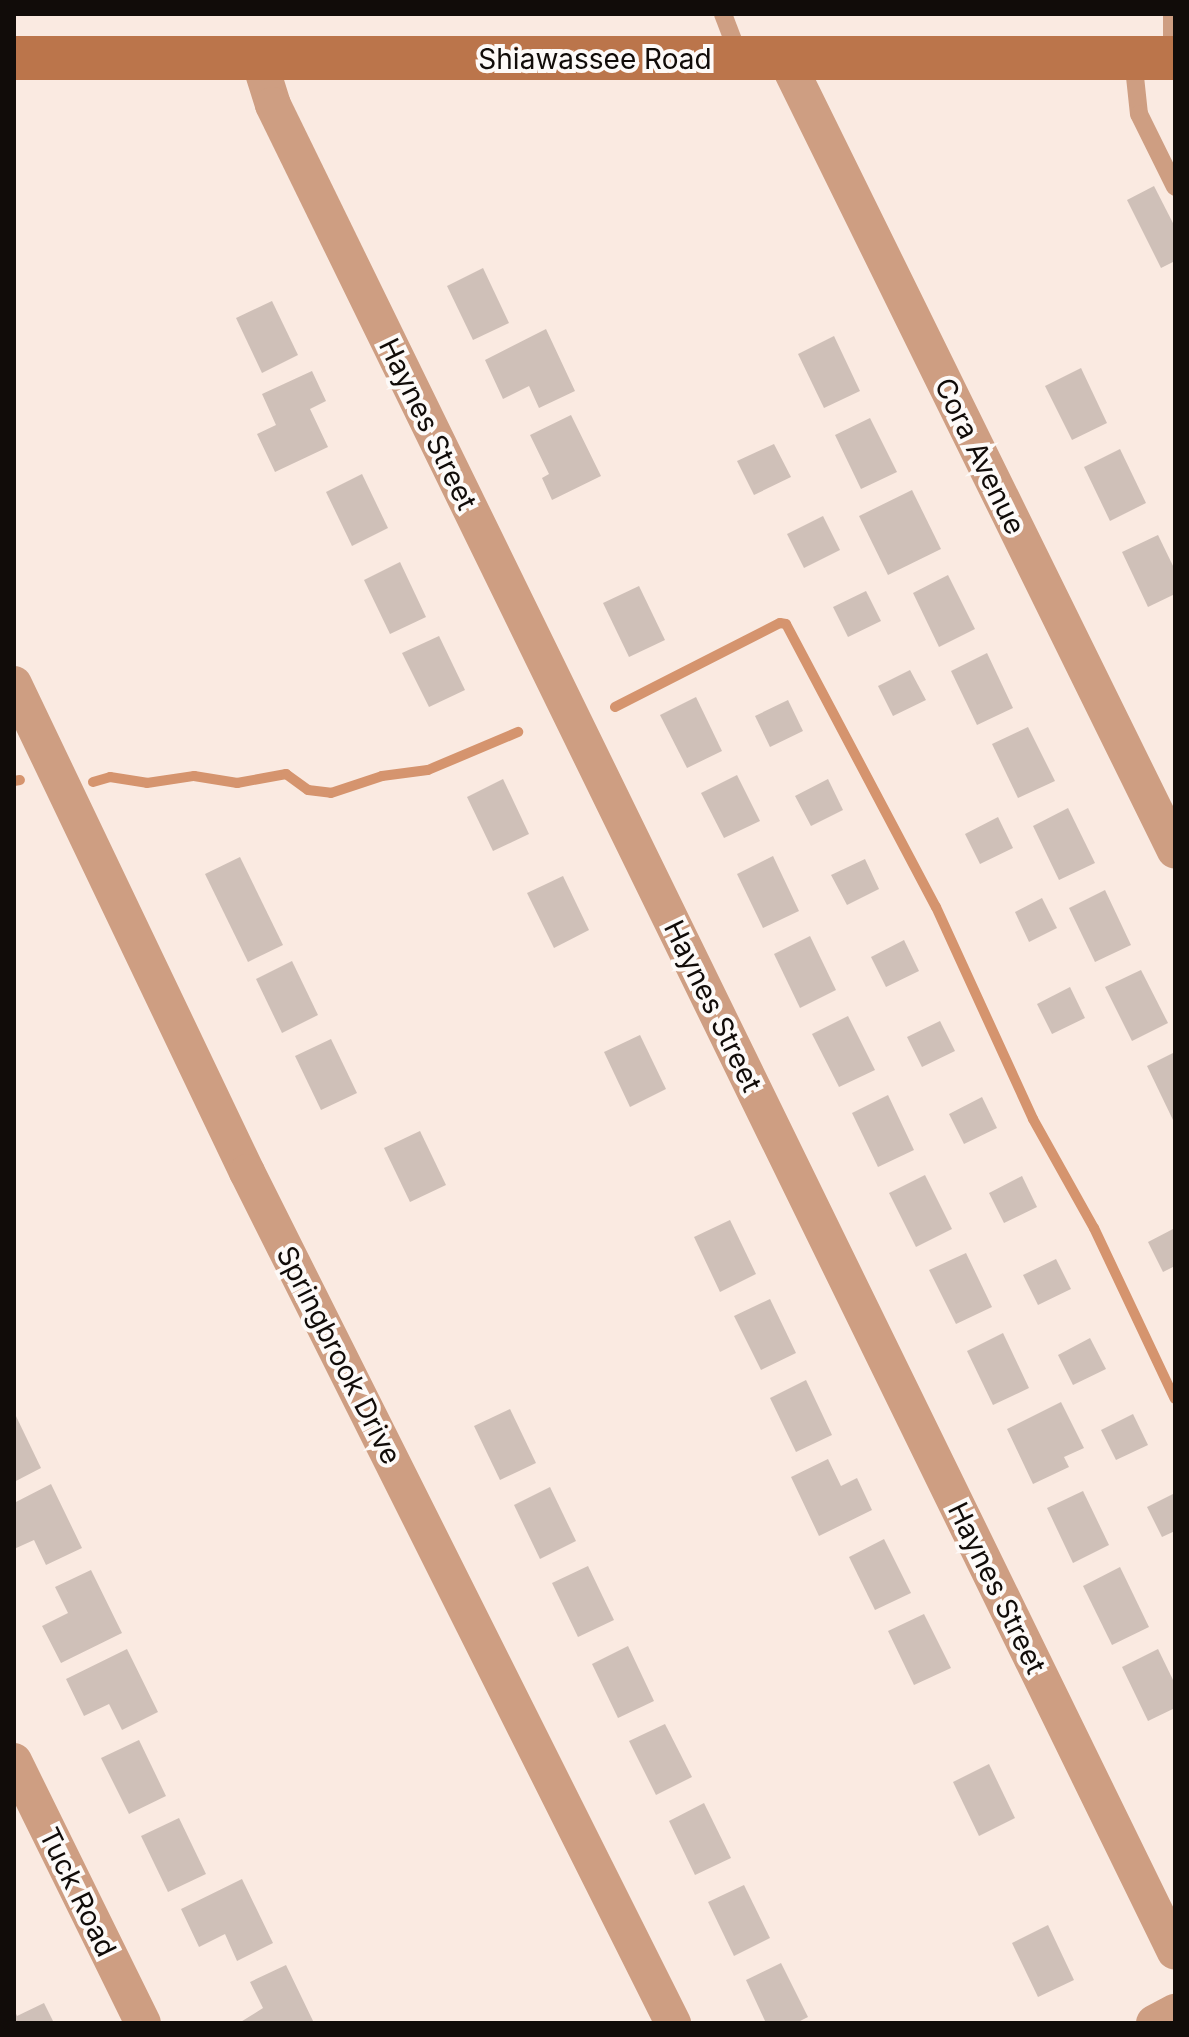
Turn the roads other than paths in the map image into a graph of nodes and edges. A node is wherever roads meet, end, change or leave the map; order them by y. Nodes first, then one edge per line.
1 (723, 14) edge
2 (1172, 14) edge
3 (258, 57) junction
4 (14, 58) edge
5 (1160, 58) edge
6 (740, 60) junction
7 (786, 60) junction
8 (1175, 187) edge
9 (14, 684) edge
10 (1175, 851) edge
11 (14, 1761) edge
12 (1175, 1952) edge
13 (1175, 2012) edge
14 (143, 2023) edge
15 (673, 2023) edge
16 (1154, 2023) edge

1 - 6 lane
2 - 5 lane
3 - 4 street, Shiawassee Road
3 - 6 street, Shiawassee Road
3 - 12 street, Haynes Street
5 - 7 street, Shiawassee Road
5 - 8 lane
6 - 7 street, Shiawassee Road
7 - 10 street, Cora Avenue
9 - 15 street, Springbrook Drive
11 - 14 street, Tuck Road
13 - 16 street

